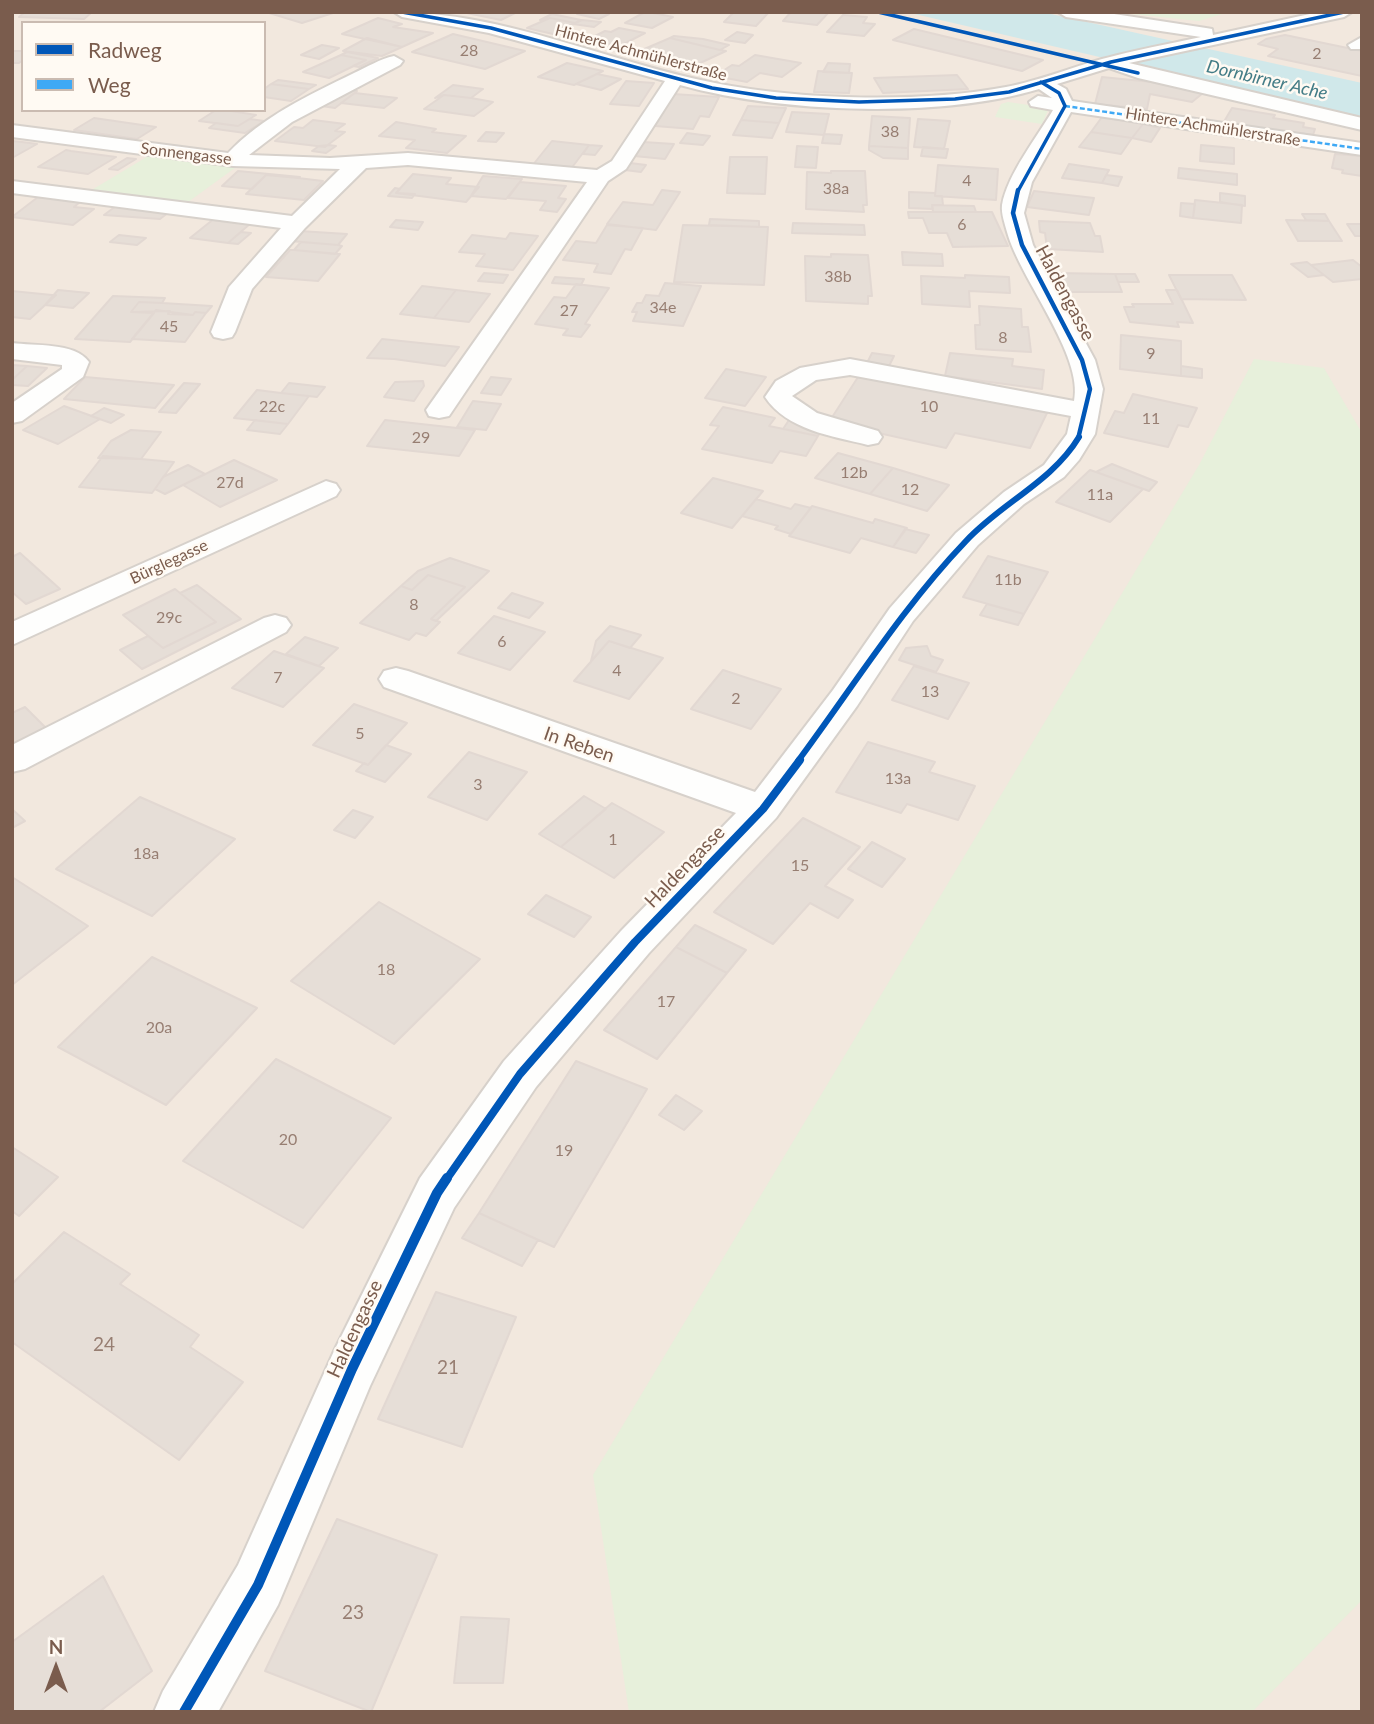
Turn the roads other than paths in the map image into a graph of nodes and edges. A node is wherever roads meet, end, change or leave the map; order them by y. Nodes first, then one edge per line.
1 (402, 12) edge
2 (1066, 12) edge
3 (1345, 12) edge
4 (522, 17) dead end
5 (1307, 20) junction
6 (497, 30) junction
7 (1353, 37) edge
8 (1221, 38) junction
9 (394, 61) dead end
10 (1107, 63) junction
11 (675, 79) junction
12 (977, 102) junction
13 (1066, 102) junction
14 (71, 119) dead end
15 (1362, 124) edge
16 (12, 131) edge
17 (55, 136) junction
18 (1362, 149) edge
19 (233, 160) junction
20 (360, 162) junction
21 (601, 177) junction
22 (12, 187) edge
23 (297, 223) junction
24 (223, 331) dead end
25 (12, 351) edge
26 (800, 378) junction
27 (850, 389) dead end
28 (439, 410) dead end
29 (1087, 411) junction
30 (12, 415) edge
31 (868, 437) dead end
32 (326, 490) dead end
33 (275, 625) dead end
34 (12, 635) edge
35 (396, 679) dead end
36 (12, 760) edge
37 (763, 809) junction
38 (184, 1712) edge

1 - 6 street, Hintere Achmühlerstraße
2 - 8 street
3 - 5 street
4 - 6 street
5 - 7 street
5 - 8 street
6 - 11 street, Hintere Achmühlerstraße
8 - 10 street
9 - 19 street
10 - 13 street
10 - 15 street, Hintere Achmühlerstraße
11 - 12 street, Hintere Achmühlerstraße
11 - 21 street
12 - 13 street
12 - 13 street, Hintere Achmühlerstraße
13 - 18 street, Hintere Achmühlerstraße
13 - 29 street, Haldengasse
14 - 17 street
16 - 17 street, Sonnengasse
17 - 19 street, Sonnengasse
19 - 20 street, Sonnengasse
20 - 21 street, Sonnengasse
20 - 23 street
21 - 28 street
22 - 23 street
23 - 24 street
25 - 30 street
26 - 27 street
26 - 29 street
26 - 31 street
29 - 37 street, Haldengasse
32 - 34 street, Bürglegasse
33 - 36 street
35 - 37 street, In Reben
37 - 38 street, Haldengasse

